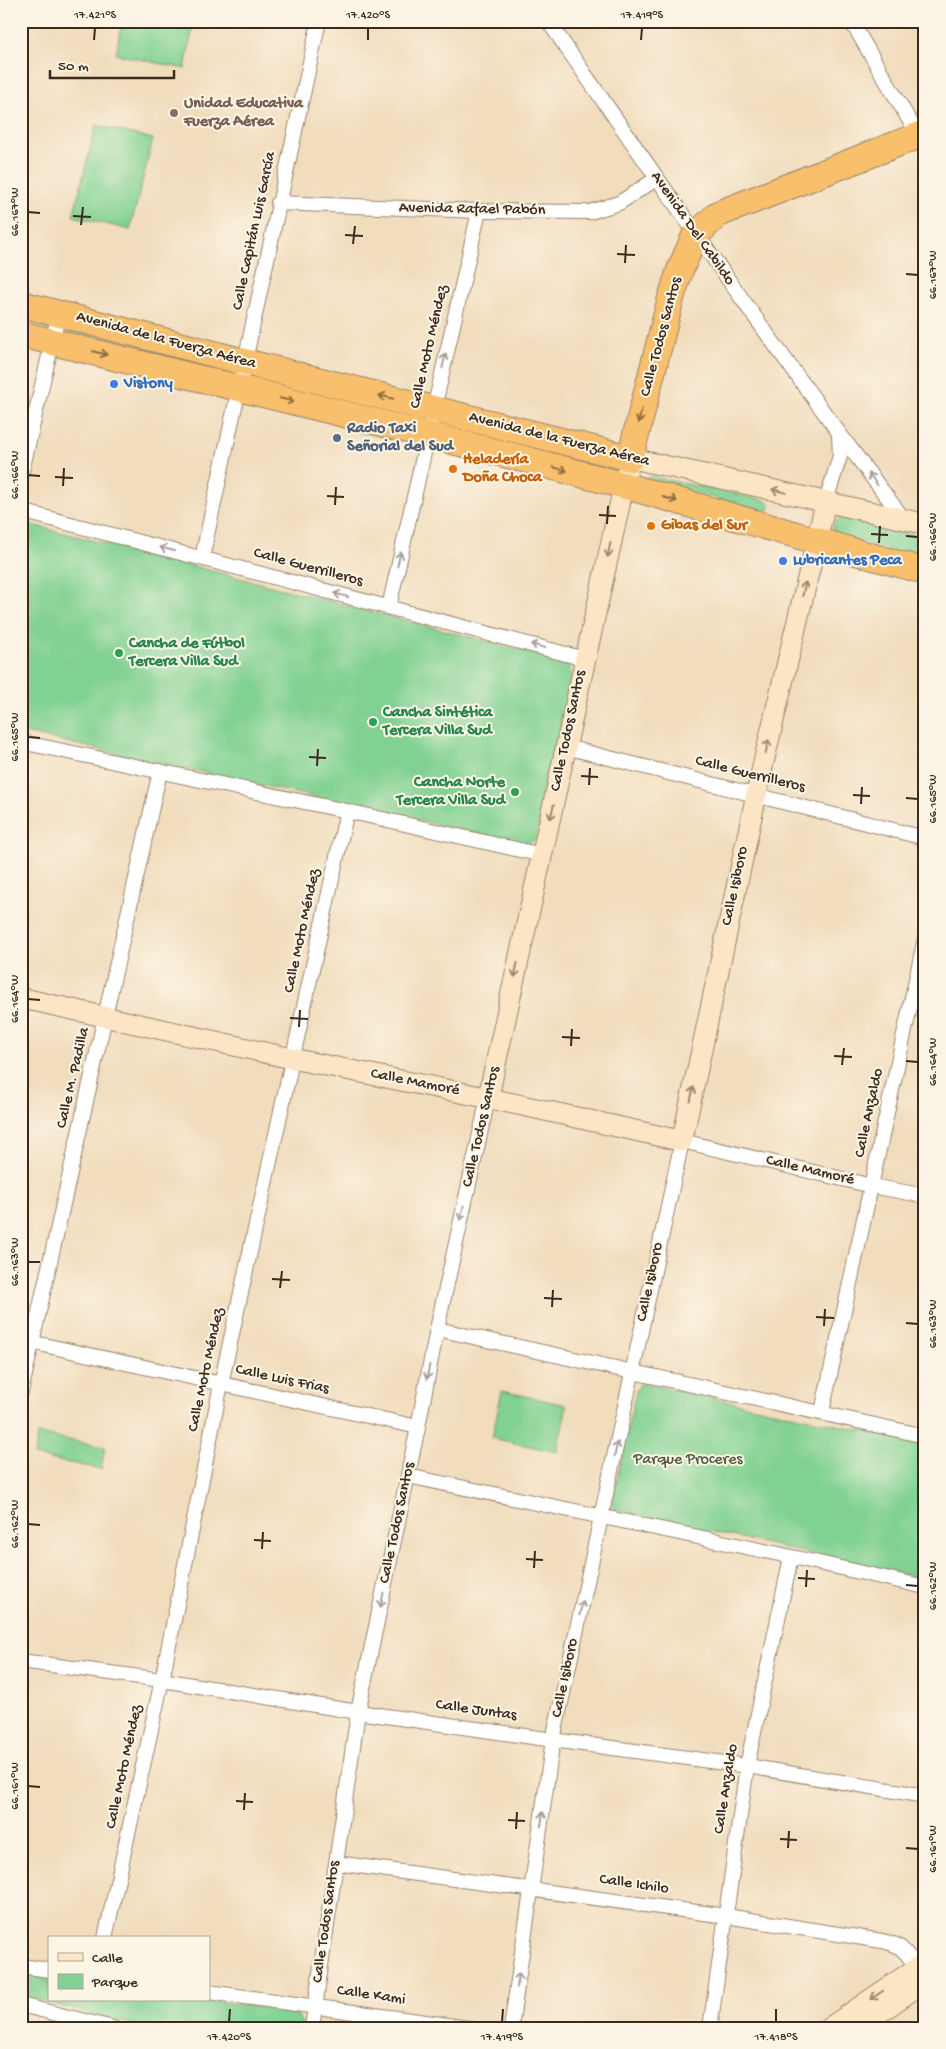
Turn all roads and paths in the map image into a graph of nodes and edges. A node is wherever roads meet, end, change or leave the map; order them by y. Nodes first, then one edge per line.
1 (319, 21) edge
2 (548, 21) edge
3 (852, 21) edge
4 (922, 134) edge
5 (656, 179) junction
6 (278, 203) junction
7 (479, 211) junction
8 (696, 236) junction
9 (21, 304) edge
10 (59, 313) junction
11 (21, 334) edge
12 (52, 342) junction
13 (245, 362) junction
14 (240, 389) junction
15 (434, 408) junction
16 (428, 435) junction
17 (839, 435) junction
18 (630, 458) junction
19 (21, 476) edge
20 (623, 486) junction
21 (826, 501) junction
22 (21, 511) edge
23 (903, 518) junction
24 (925, 524) edge
25 (815, 542) junction
26 (202, 558) junction
27 (925, 571) edge
28 (389, 607) junction
29 (585, 659) junction
30 (21, 742) edge
31 (566, 747) junction
32 (160, 771) junction
33 (756, 795) junction
34 (347, 811) junction
35 (925, 838) edge
36 (542, 855) junction
37 (925, 938) edge
38 (21, 998) edge
39 (105, 1017) junction
40 (294, 1059) junction
41 (488, 1098) junction
42 (682, 1141) junction
43 (872, 1186) junction
44 (925, 1196) edge
45 (436, 1329) junction
46 (26, 1341) edge
47 (632, 1371) junction
48 (221, 1384) junction
49 (21, 1392) edge
50 (822, 1412) junction
51 (418, 1427) junction
52 (925, 1436) edge
53 (408, 1476) junction
54 (600, 1517) junction
55 (791, 1557) junction
56 (925, 1588) edge
57 (21, 1661) edge
58 (162, 1680) junction
59 (358, 1712) junction
60 (553, 1740) junction
61 (747, 1766) junction
62 (925, 1796) edge
63 (336, 1863) junction
64 (531, 1888) junction
65 (726, 1916) junction
66 (104, 1936) edge
67 (21, 1966) edge
68 (48, 1970) edge
69 (923, 1970) edge
70 (210, 1992) edge
71 (21, 2005) edge
72 (315, 2006) junction
73 (113, 2028) edge
74 (312, 2028) edge
75 (469, 2028) edge
76 (511, 2028) edge
77 (710, 2028) edge
78 (829, 2028) edge
79 (858, 2028) edge

1 - 6 street, Calle Capitán Luis García
2 - 5 street, Avenida Del Cabildo
3 - 4 street
4 - 8 highway
5 - 7 street, Avenida Rafael Pabón
5 - 8 street, Avenida Del Cabildo
6 - 7 street, Avenida Rafael Pabón
6 - 13 street, Calle Capitán Luis García
15 -> 7 street, Calle Moto Méndez
8 - 17 street, Avenida Del Cabildo
8 -> 18 highway, Calle Todos Santos
9 - 10 highway, Avenida de la Fuerza Aérea
10 - 12 street
10 - 13 highway, Avenida de la Fuerza Aérea
11 - 12 highway, Avenida de la Fuerza Aérea
12 -> 14 highway, Avenida de la Fuerza Aérea
12 - 19 street
13 - 14 street, Calle Capitán Luis García
15 -> 13 highway, Avenida de la Fuerza Aérea
14 -> 16 highway, Avenida de la Fuerza Aérea
14 - 26 street, Calle Capitán Luis García
15 - 16 street, Calle Moto Méndez
15 - 18 highway, Avenida de la Fuerza Aérea
16 -> 20 highway, Avenida de la Fuerza Aérea
28 -> 16 street, Calle Moto Méndez
17 - 21 street
23 -> 17 street, Avenida Del Cabildo
18 - 20 street, Calle Todos Santos
21 -> 18 street, Avenida de la Fuerza Aérea
20 -> 25 highway, Avenida de la Fuerza Aérea
20 -> 29 street, Calle Todos Santos
21 - 23 street, Avenida de la Fuerza Aérea
21 - 25 street
26 -> 22 street, Calle Guerrilleros
23 - 24 street, Avenida de la Fuerza Aérea
25 - 27 highway, Avenida de la Fuerza Aérea
33 -> 25 street, Calle Isiboro
28 -> 26 street, Calle Guerrilleros
29 -> 28 street, Calle Guerrilleros
29 - 31 street, Calle Todos Santos
30 - 32 street
31 - 33 street, Calle Guerrilleros
31 -> 36 street, Calle Todos Santos
32 - 34 street
32 - 39 street, Calle M. Padilla
33 - 35 street, Calle Guerrilleros
42 -> 33 street, Calle Isiboro
34 - 36 street
34 - 40 street, Calle Moto Méndez
36 -> 41 street, Calle Todos Santos
37 - 43 street, Calle Anzaldo
38 - 39 street, Calle Mamoré
39 - 40 street, Calle Mamoré
39 - 46 street, Calle M. Padilla
40 - 41 street, Calle Mamoré
40 - 48 street, Calle Moto Méndez
41 - 42 street, Calle Mamoré
41 -> 45 street, Calle Todos Santos
42 - 43 street, Calle Mamoré
42 - 47 street, Calle Isiboro
43 - 44 street, Calle Mamoré
43 - 50 street, Calle Anzaldo
45 - 47 street
45 -> 51 street, Calle Todos Santos
46 - 48 street, Calle Luis Frias
46 - 49 street, Calle M. Padilla
47 - 50 street
54 -> 47 street, Calle Isiboro
48 - 51 street, Calle Luis Frias
48 - 58 street, Calle Moto Méndez
50 - 52 street
51 - 53 street, Calle Todos Santos
53 - 54 street
53 -> 59 street, Calle Todos Santos
54 - 55 street
60 -> 54 street, Calle Isiboro
55 - 56 street
55 - 61 street, Calle Anzaldo
57 - 58 street, Calle Juntas
58 - 59 street, Calle Juntas
58 - 66 street, Calle Moto Méndez
59 - 60 street, Calle Juntas
59 - 63 street, Calle Todos Santos
60 - 61 street, Calle Juntas
64 -> 60 street, Calle Isiboro
61 - 62 street, Calle Juntas
61 - 65 street, Calle Anzaldo
63 - 64 street, Calle Ichilo
63 - 72 street, Calle Todos Santos
64 - 65 street, Calle Ichilo
76 -> 64 street, Calle Isiboro
65 - 69 street, Calle Ichilo
65 - 77 street, Calle Anzaldo
67 - 68 street
69 -> 78 street
69 - 79 street
70 - 72 street, Calle Kami
71 - 73 street
72 - 74 street, Calle Todos Santos
72 - 75 street, Calle Kami

